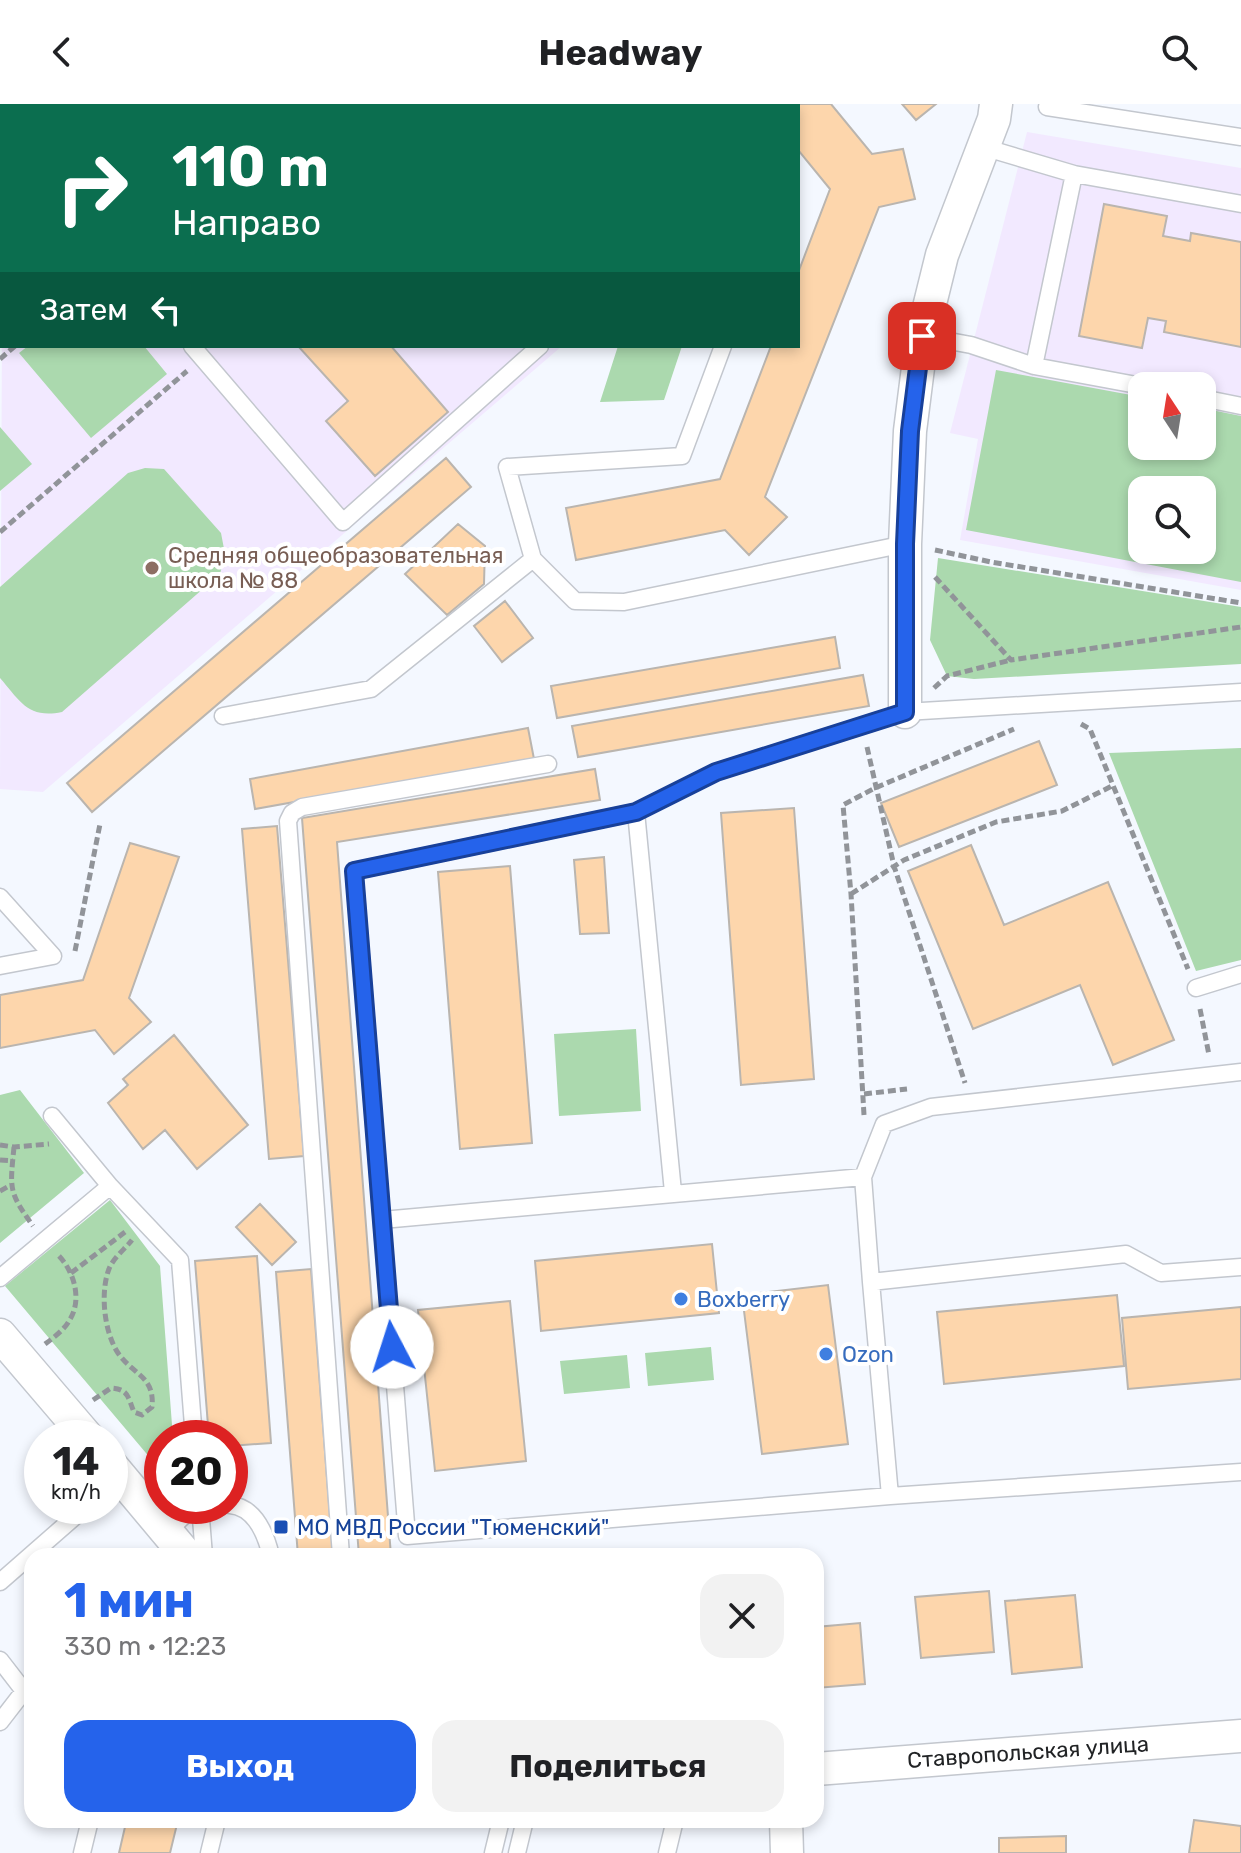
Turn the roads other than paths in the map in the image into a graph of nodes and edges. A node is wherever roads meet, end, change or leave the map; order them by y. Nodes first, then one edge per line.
1 (996, 104) edge
2 (1047, 107) dead end
3 (1241, 137) edge
4 (983, 147) junction
5 (1074, 174) junction
6 (1241, 204) edge
7 (922, 336) junction
8 (538, 348) edge
9 (722, 348) edge
10 (197, 352) edge
11 (1034, 366) junction
12 (1128, 383) edge
13 (1216, 401) edge
14 (1241, 406) edge
15 (905, 544) junction
16 (533, 559) junction
17 (1241, 692) edge
18 (905, 712) junction
19 (223, 716) dead end
20 (548, 764) dead end
21 (636, 812) junction
22 (0, 897) edge
23 (0, 966) edge
24 (1241, 974) edge
25 (1196, 988) road end
26 (1241, 1072) edge
27 (52, 1116) dead end
28 (863, 1177) junction
29 (110, 1186) junction
30 (673, 1192) junction
31 (382, 1220) junction
32 (1241, 1267) edge
33 (0, 1278) edge
34 (871, 1282) junction
35 (0, 1335) edge
36 (73, 1420) edge
37 (193, 1420) edge
38 (1241, 1472) edge
39 (128, 1490) edge
40 (890, 1496) junction
41 (248, 1514) edge
42 (66, 1524) edge
43 (185, 1524) edge
44 (202, 1524) edge
45 (177, 1544) edge
46 (39, 1548) edge
47 (204, 1548) edge
48 (269, 1548) edge
49 (340, 1548) edge
50 (24, 1561) edge
51 (0, 1582) edge
52 (0, 1660) edge
53 (0, 1722) edge
54 (1241, 1736) edge
55 (824, 1768) edge
56 (88, 1828) edge
57 (215, 1828) edge
58 (499, 1828) edge
59 (523, 1828) edge
60 (673, 1828) edge
61 (786, 1828) edge
62 (82, 1853) edge
63 (209, 1853) edge
64 (493, 1853) edge
65 (517, 1853) edge
66 (667, 1853) edge
67 (787, 1853) edge

1 - 4 street
2 - 3 lane
4 - 5 lane
4 - 7 street
5 - 6 lane
5 - 11 lane
7 - 11 lane
7 - 15 street
8 - 10 lane
9 - 16 lane
11 - 12 lane
13 - 14 lane
15 - 16 lane
15 - 18 street
16 - 19 lane
17 - 18 lane
18 - 21 lane
20 - 49 lane
21 - 30 lane
21 - 31 lane
22 - 23 lane
24 - 25 lane
26 - 28 lane
27 - 29 lane
28 - 30 lane
28 - 34 lane
29 - 33 lane
29 - 37 lane
30 - 31 lane
31 - 40 lane
32 - 34 lane
34 - 40 lane
35 - 36 street
38 - 40 lane
39 - 45 street
41 - 48 lane
42 - 46 lane
43 - 45 lane
44 - 47 lane
50 - 51 lane
52 - 53 lane
54 - 55 street, Ставропольская улица
56 - 62 lane
57 - 63 lane
58 - 64 lane
59 - 65 lane
60 - 66 lane
61 - 67 street

